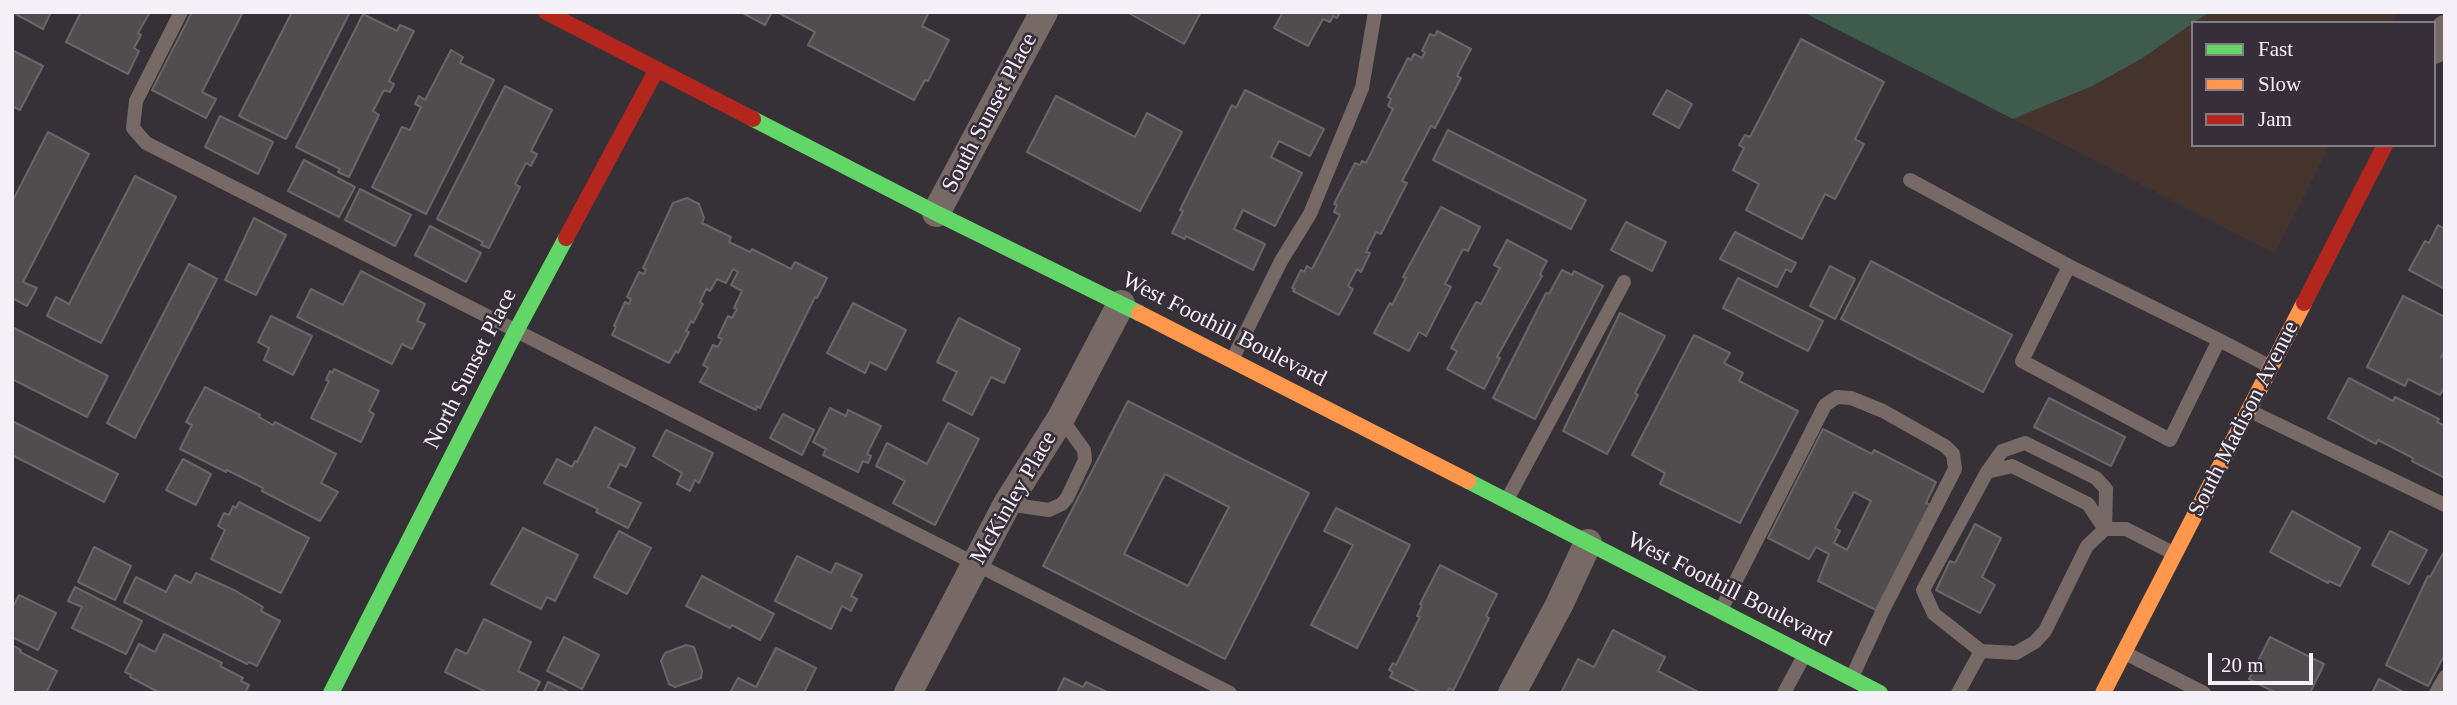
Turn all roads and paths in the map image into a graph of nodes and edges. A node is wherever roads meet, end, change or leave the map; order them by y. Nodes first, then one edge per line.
1 (181, 12) edge
2 (546, 12) edge
3 (1044, 12) edge
4 (1375, 12) edge
5 (2445, 29) edge
6 (2436, 46) edge
7 (657, 69) junction
8 (2384, 147) edge
9 (1910, 180) dead end
10 (936, 213) junction
11 (2069, 266) junction
12 (1624, 282) dead end
13 (1121, 304) junction
14 (516, 331) junction
15 (2219, 341) junction
16 (1233, 359) junction
17 (2271, 367) junction
18 (2249, 411) junction
19 (1061, 418) junction
20 (1987, 472) junction
21 (1507, 499) junction
22 (1007, 504) junction
23 (2445, 505) edge
24 (2105, 529) junction
25 (1588, 543) junction
26 (2175, 554) junction
27 (975, 564) junction
28 (1720, 611) junction
29 (1981, 651) junction
30 (2124, 652) junction
31 (1805, 654) junction
32 (2445, 677) edge
33 (1852, 678) junction
34 (331, 693) edge
35 (908, 693) edge
36 (1230, 693) edge
37 (1512, 693) edge
38 (1784, 693) edge
39 (1880, 693) edge
40 (1958, 693) edge
41 (2103, 693) edge
42 (2204, 693) edge
43 (2437, 693) edge

1 - 14 lane
2 - 7 main road, West Foothill Boulevard
3 - 10 street, South Sunset Place
4 - 16 lane
5 - 6 street
7 - 10 main road, West Foothill Boulevard
7 - 14 main road, North Sunset Place
8 - 17 main road, South Madison Avenue
9 - 11 lane
10 - 13 main road, West Foothill Boulevard
11 - 15 lane
11 - 15 lane
12 - 21 lane
13 - 16 main road, West Foothill Boulevard
13 - 19 street, McKinley Place
14 - 27 lane
14 - 34 main road, North Sunset Place
15 - 17 lane
16 - 21 main road, West Foothill Boulevard
17 - 18 main road, South Madison Avenue
18 - 23 lane
18 - 26 main road, South Madison Avenue
19 - 22 street, McKinley Place
19 - 22 lane
20 - 24 lane
20 - 24 lane
20 - 29 lane
21 - 25 main road, West Foothill Boulevard
22 - 27 street, McKinley Place
24 - 26 lane
24 - 29 lane
25 - 28 main road, West Foothill Boulevard
25 - 37 street
26 - 30 main road, South Madison Avenue
27 - 35 street, McKinley Place
27 - 36 lane
28 - 31 main road, West Foothill Boulevard
28 - 33 lane
29 - 40 lane
30 - 41 main road, South Madison Avenue
30 - 42 lane
31 - 33 main road, West Foothill Boulevard
31 - 38 lane
32 - 43 lane
33 - 39 main road, West Foothill Boulevard

